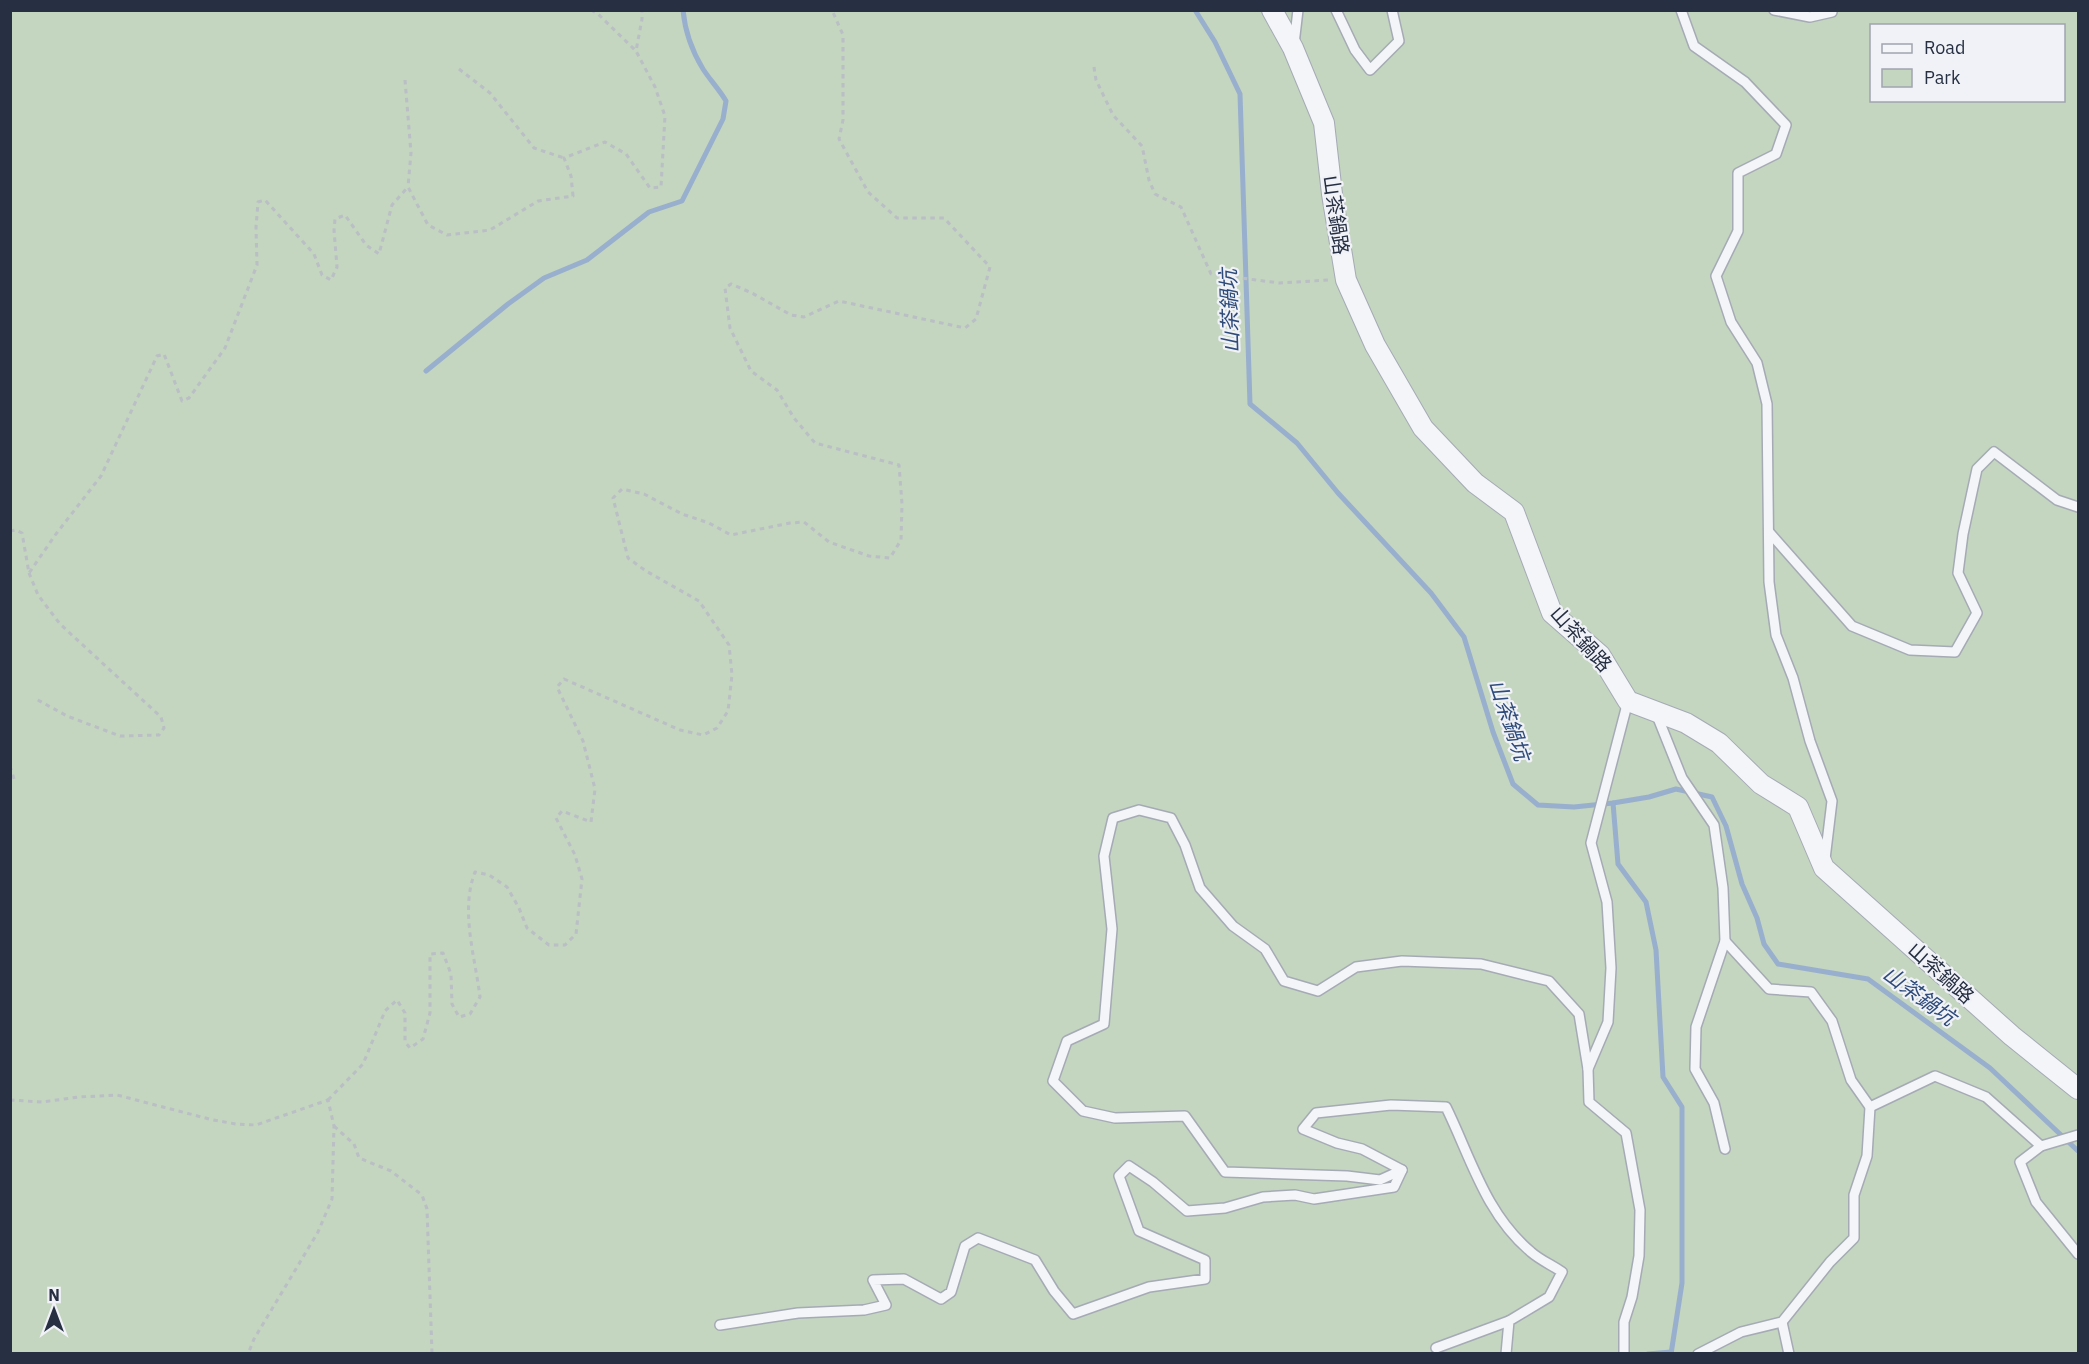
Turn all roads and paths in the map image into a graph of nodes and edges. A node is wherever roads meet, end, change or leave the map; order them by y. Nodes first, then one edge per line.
1 (591, 10) edge
2 (642, 10) edge
3 (832, 10) edge
4 (1272, 10) edge
5 (1298, 10) edge
6 (1336, 10) edge
7 (1392, 10) edge
8 (1681, 10) edge
9 (1774, 10) edge
10 (1831, 10) edge
11 (1293, 48) junction
12 (636, 51) junction
13 (1094, 67) dead end
14 (459, 69) dead end
15 (405, 80) dead end
16 (564, 158) junction
17 (408, 187) junction
18 (1346, 280) junction
19 (2079, 507) edge
20 (10, 531) edge
21 (1769, 532) junction
22 (29, 573) junction
23 (36, 699) dead end
24 (1628, 700) junction
25 (1655, 711) junction
26 (10, 766) edge
27 (15, 782) dead end
28 (1824, 868) junction
29 (1725, 941) junction
30 (1587, 1068) junction
31 (2079, 1089) edge
32 (10, 1100) edge
33 (328, 1100) junction
34 (1870, 1107) junction
35 (334, 1126) junction
36 (2078, 1136) edge
37 (2041, 1146) junction
38 (1725, 1149) dead end
39 (1402, 1170) junction
40 (2079, 1254) edge
41 (1509, 1321) junction
42 (1782, 1322) junction
43 (720, 1325) dead end
44 (1436, 1348) dead end
45 (1624, 1348) edge
46 (248, 1353) edge
47 (432, 1353) edge
48 (1506, 1353) edge
49 (1698, 1353) edge
50 (1790, 1353) edge

1 - 12 path
2 - 12 path
3 - 33 path
4 - 11 street, 山茶鍋路
5 - 11 lane
6 - 7 lane
8 - 21 lane
9 - 10 lane
11 - 18 street, 山茶鍋路
12 - 16 path
13 - 18 path
14 - 16 path
15 - 17 path
16 - 17 path
17 - 22 path
18 - 24 street, 山茶鍋路
19 - 21 lane
20 - 22 path
21 - 28 lane
22 - 23 path
24 - 25 street, 山茶鍋路
24 - 30 lane
25 - 28 street, 山茶鍋路
25 - 29 lane
26 - 27 path
28 - 31 street, 山茶鍋路
29 - 34 lane
29 - 38 lane
30 - 39 lane
30 - 45 lane
32 - 33 path
33 - 35 path
34 - 37 lane
34 - 42 lane
35 - 46 path
35 - 47 path
36 - 37 lane
37 - 40 lane
39 - 41 lane
39 - 43 lane
41 - 44 lane
41 - 48 lane
42 - 49 lane
42 - 50 lane

